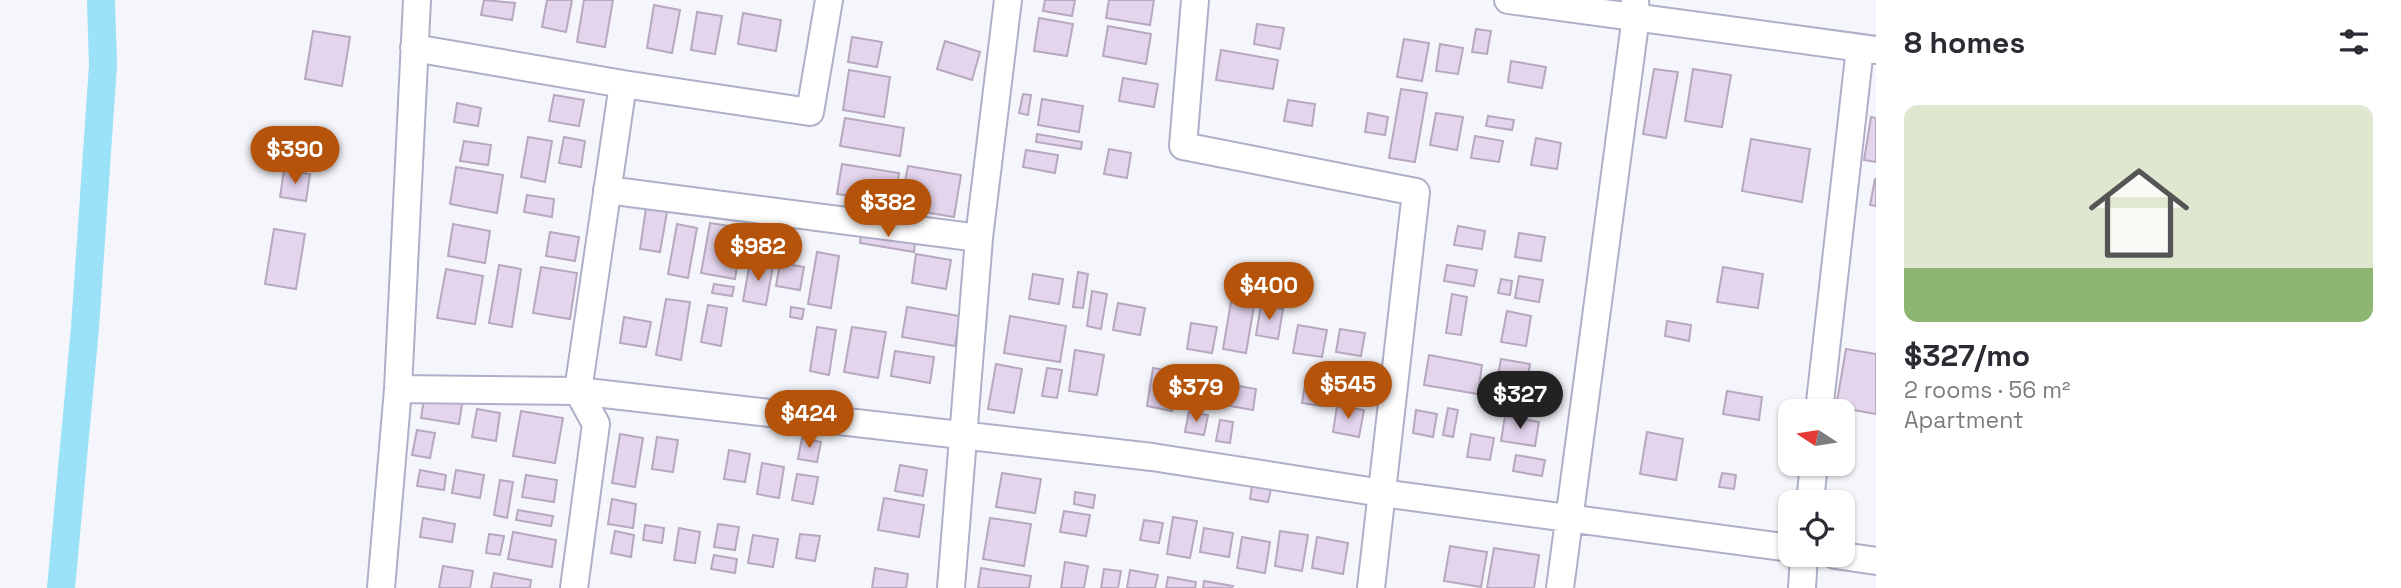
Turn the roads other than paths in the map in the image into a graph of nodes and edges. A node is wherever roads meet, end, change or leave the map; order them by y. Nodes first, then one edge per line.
1 (417, 0) edge
2 (829, 0) edge
3 (1008, 0) edge
4 (1195, 0) edge
5 (1508, 0) edge
6 (1635, 8) edge
7 (414, 48) junction
8 (1868, 49) edge
9 (623, 84) junction
10 (607, 190) junction
11 (979, 238) junction
12 (398, 389) junction
13 (578, 391) junction
14 (1821, 399) edge
15 (961, 436) junction
16 (1382, 493) junction
17 (1569, 519) junction
18 (1778, 546) edge
19 (1855, 558) edge
20 (1876, 561) edge
21 (1803, 567) edge
22 (381, 588) edge
23 (574, 588) edge
24 (951, 588) edge
25 (1371, 588) edge
26 (1560, 588) edge
27 (1802, 588) edge

1 - 7 street
2 - 9 street
3 - 11 street
4 - 16 street
5 - 6 street
6 - 8 street
6 - 17 street
7 - 9 street
7 - 12 street
8 - 14 street
9 - 10 street
10 - 11 street
10 - 13 street
11 - 15 street
12 - 13 street
12 - 22 street
13 - 15 street
13 - 23 street
15 - 16 street
15 - 24 street
16 - 17 street
16 - 25 street
17 - 18 street
17 - 26 street
19 - 20 street
21 - 27 street

